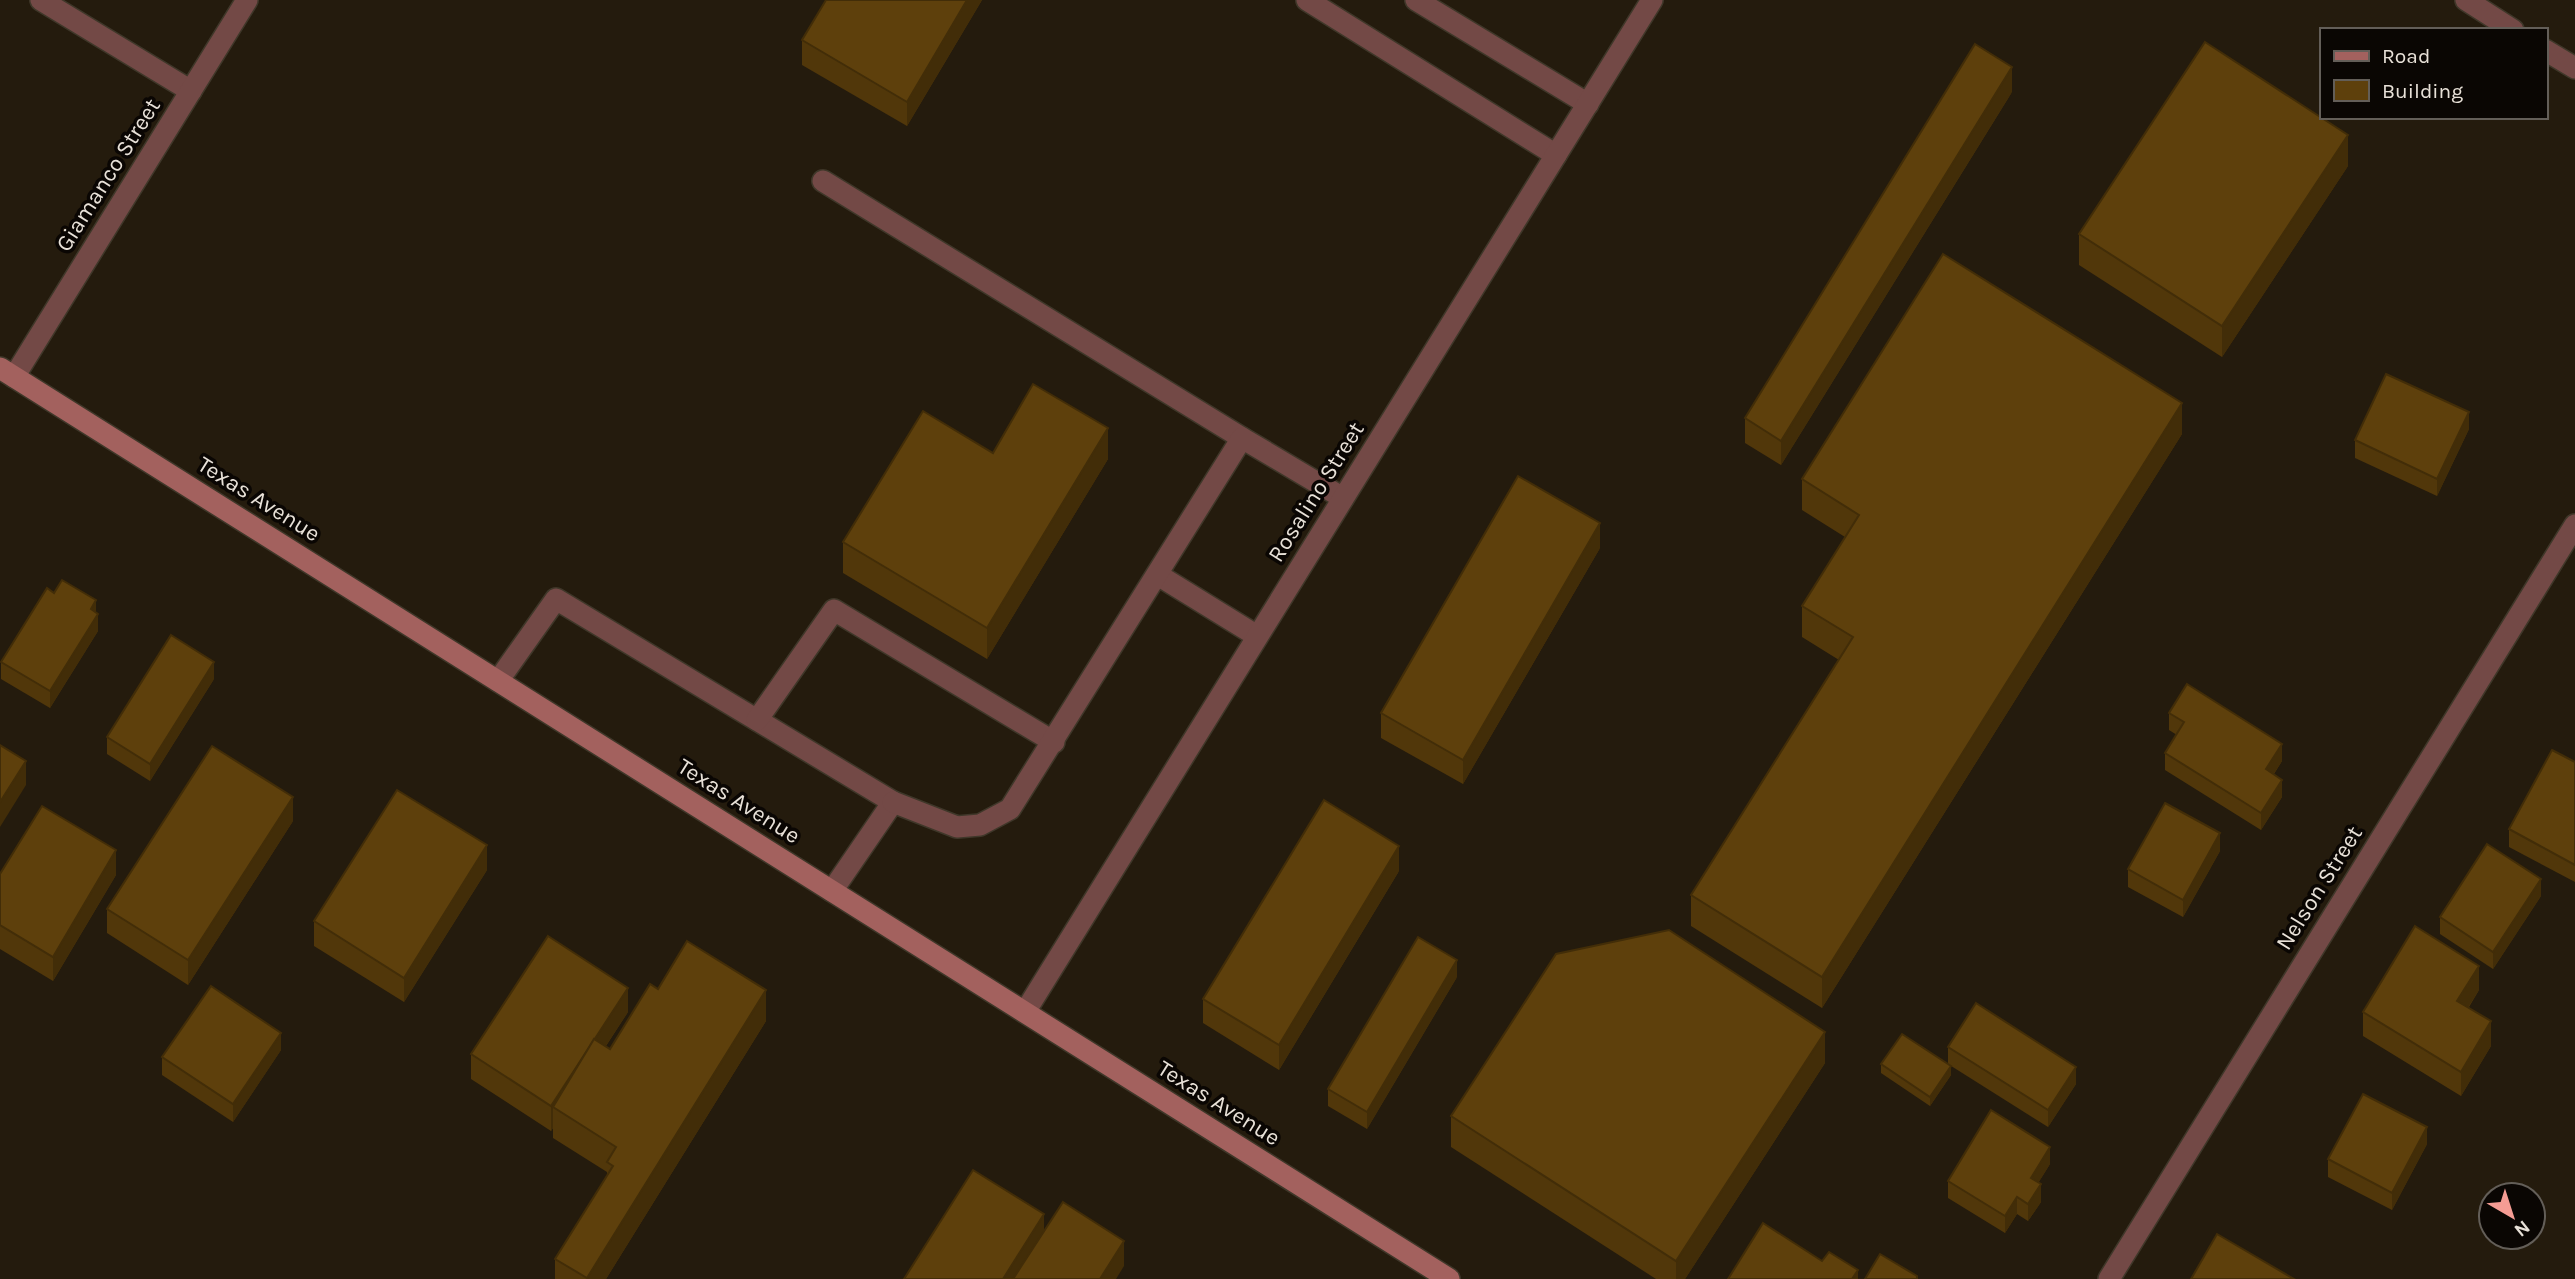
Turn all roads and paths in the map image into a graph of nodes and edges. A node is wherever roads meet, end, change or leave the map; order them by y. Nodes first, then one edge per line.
1 (41, 0) edge
2 (247, 0) edge
3 (1307, 0) edge
4 (1416, 0) edge
5 (1652, 0) edge
6 (2466, 0) edge
7 (2510, 28) edge
8 (2547, 51) edge
9 (2575, 68) edge
10 (191, 92) junction
11 (1588, 104) junction
12 (1556, 155) junction
13 (823, 181) dead end
14 (7, 373) edge
15 (1242, 438) junction
16 (1343, 498) junction
17 (2575, 525) edge
18 (1158, 575) junction
19 (1257, 636) junction
20 (498, 681) junction
21 (757, 720) junction
22 (1054, 742) junction
23 (893, 802) junction
24 (832, 891) junction
25 (1024, 1012) junction
26 (1449, 1279) edge
27 (2109, 1279) edge

1 - 10 street
2 - 10 street, Giamanco Street
3 - 12 street
4 - 11 street
5 - 11 street, Rosalino Street
6 - 7 street
8 - 9 street
10 - 14 street, Giamanco Street
11 - 12 street, Rosalino Street
12 - 16 street, Rosalino Street
13 - 15 street
14 - 20 street, Texas Avenue
15 - 16 street
15 - 18 street
16 - 19 street, Rosalino Street
17 - 27 street, Nelson Street
18 - 19 street
18 - 22 street
19 - 25 street, Rosalino Street
20 - 21 street
20 - 24 street, Texas Avenue
21 - 22 street
21 - 23 street
22 - 23 street
23 - 24 street
24 - 25 street, Texas Avenue
25 - 26 street, Texas Avenue

